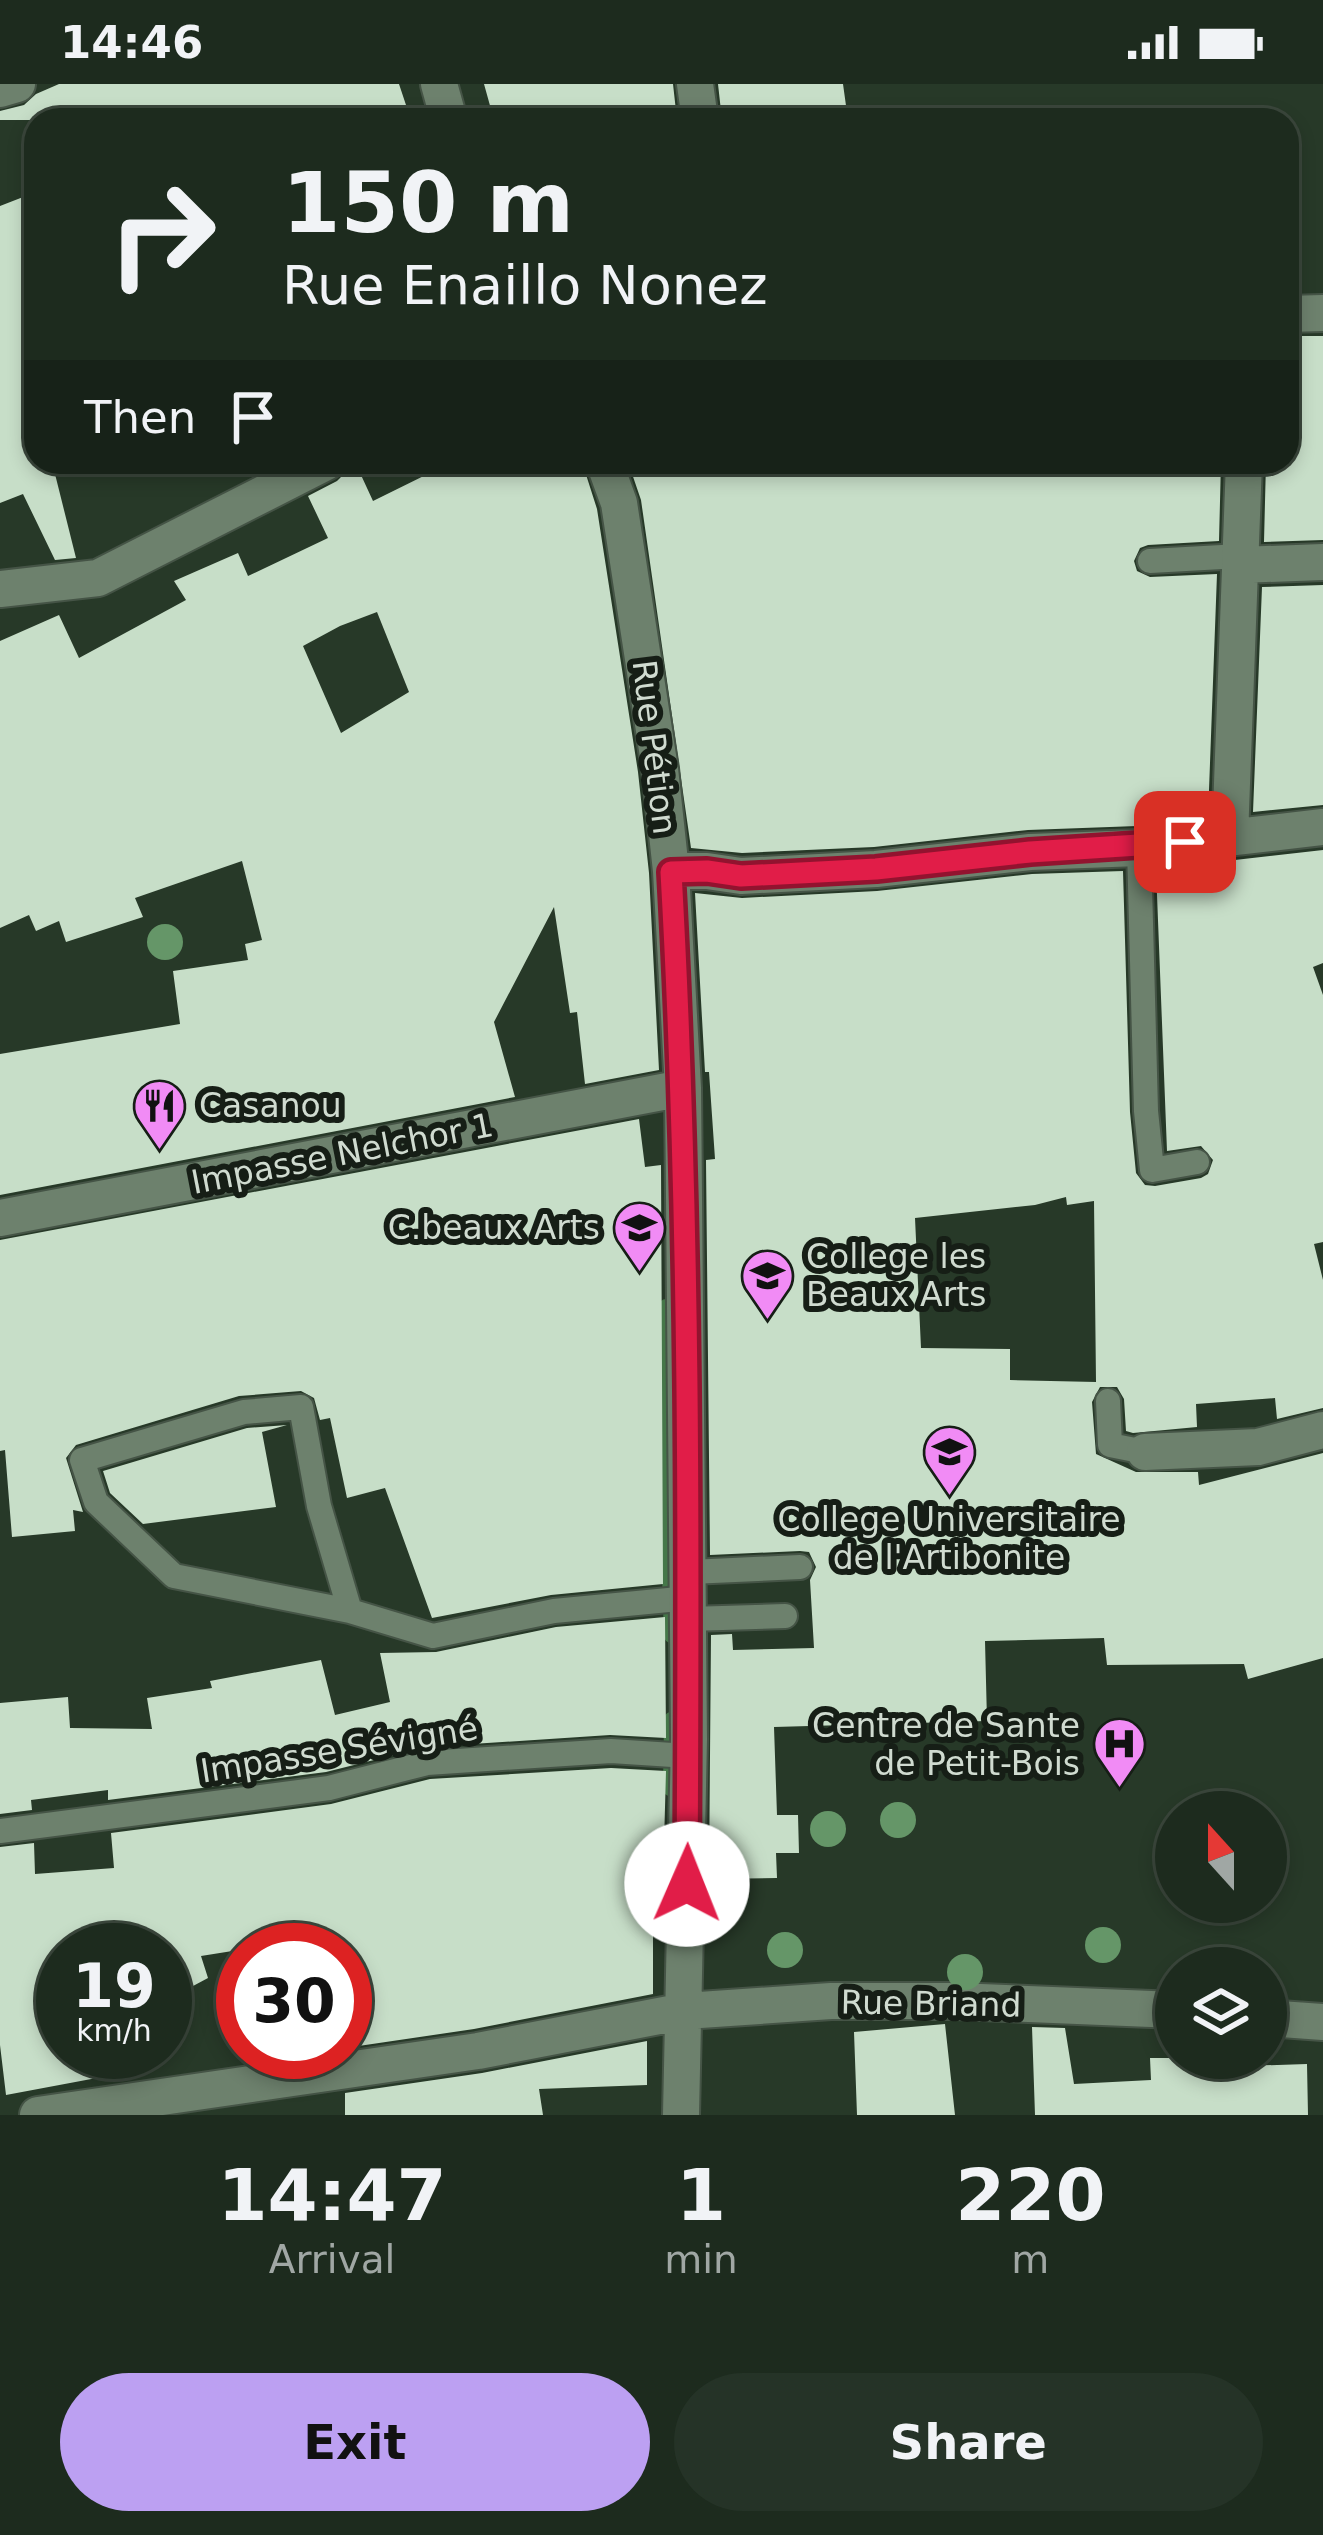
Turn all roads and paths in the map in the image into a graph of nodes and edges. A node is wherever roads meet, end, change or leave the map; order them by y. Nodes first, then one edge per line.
1 (17, 84) edge
2 (0, 89) edge
3 (302, 474) edge
4 (608, 474) edge
5 (1244, 474) edge
6 (1150, 561) dead end
7 (1240, 561) junction
8 (1323, 562) edge
9 (0, 589) edge
10 (1323, 827) edge
11 (1230, 837) junction
12 (1139, 848) junction
13 (671, 872) junction
14 (683, 1088) junction
15 (1197, 1162) dead end
16 (0, 1218) edge
17 (1108, 1401) dead end
18 (1323, 1430) edge
19 (1145, 1452) joint
20 (800, 1567) dead end
21 (681, 1598) junction
22 (350, 1612) junction
23 (785, 1616) dead end
24 (688, 1756) junction
25 (0, 1831) edge
26 (1155, 2009) edge
27 (686, 2012) junction
28 (1287, 2019) edge
29 (1323, 2022) edge
30 (38, 2115) edge
31 (681, 2115) edge

1 - 2 street
3 - 9 street
4 - 13 street, Rue Pétion
5 - 7 street
6 - 7 lane
7 - 8 street
7 - 11 street
10 - 11 street
11 - 12 street
12 - 13 street
12 - 15 lane
13 - 14 street, Rue Pétion
14 - 16 street, Impasse Nelchor 1
14 - 21 street, Rue Pétion
17 - 19 lane
18 - 19 street
20 - 21 lane
21 - 22 lane
21 - 23 lane
21 - 24 street, Rue Pétion
22 - 22 lane
24 - 25 lane, Impasse Sévigné
24 - 27 street, Rue Pétion
26 - 27 street, Rue Briand
27 - 30 street, Rue Briand
27 - 31 street, Rue Pétion
28 - 29 street

